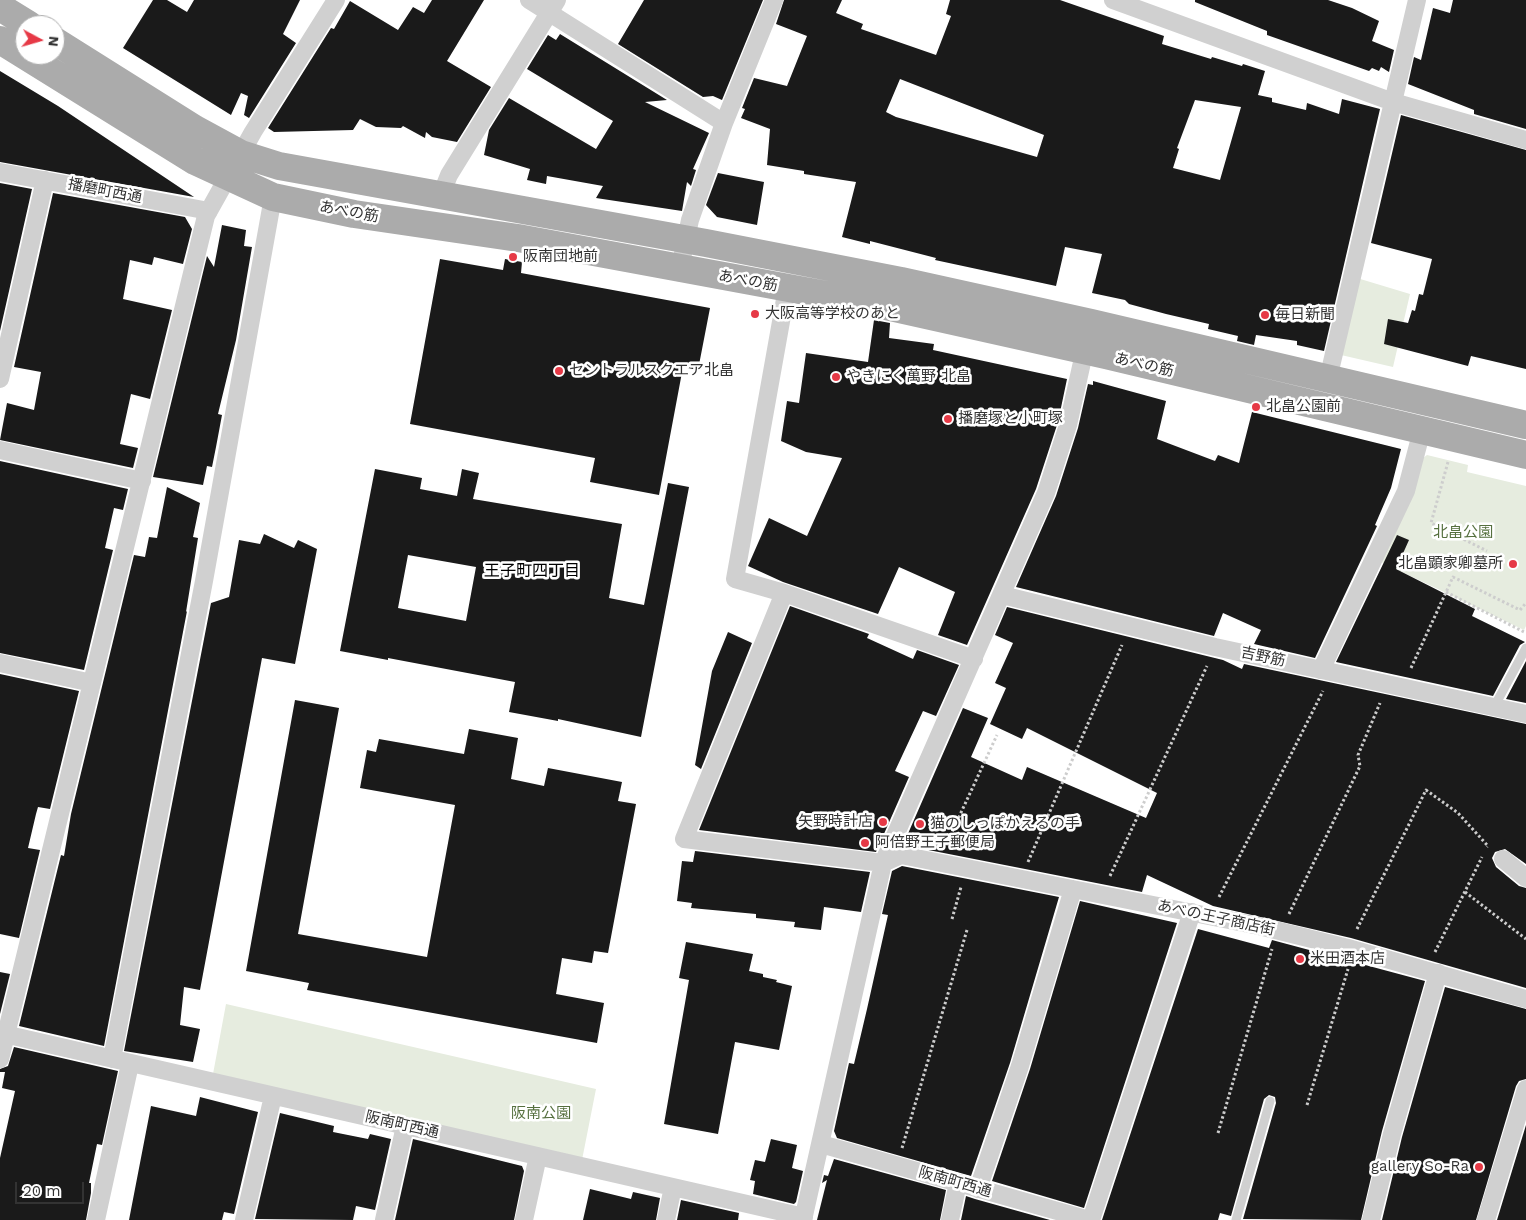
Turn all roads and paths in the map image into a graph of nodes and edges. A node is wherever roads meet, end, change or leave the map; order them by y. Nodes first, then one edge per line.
1 (336, 0) edge
2 (529, 0) edge
3 (774, 0) edge
4 (1112, 0) edge
5 (1417, 0) edge
6 (1135, 4) edge
7 (2, 5) edge
8 (553, 7) edge
9 (16, 15) edge
10 (0, 40) edge
11 (65, 47) edge
12 (1393, 102) junction
13 (724, 123) junction
14 (1526, 140) edge
15 (241, 154) junction
16 (0, 172) edge
17 (228, 178) junction
18 (45, 180) junction
19 (441, 195) junction
20 (273, 197) junction
21 (209, 211) junction
22 (685, 239) junction
23 (680, 268) junction
24 (787, 288) junction
25 (1092, 323) junction
26 (1083, 361) junction
27 (0, 379) edge
28 (1328, 379) junction
29 (1526, 425) edge
30 (1422, 430) junction
31 (0, 450) edge
32 (1526, 455) edge
33 (1449, 457) dead end
34 (142, 481) junction
35 (1487, 550) dead end
36 (1446, 592) junction
37 (784, 593) junction
38 (1002, 594) junction
39 (1526, 603) edge
40 (1130, 626) junction
41 (1526, 633) edge
42 (1216, 647) junction
43 (1526, 648) edge
44 (974, 659) junction
45 (0, 662) edge
46 (1327, 671) junction
47 (92, 683) junction
48 (1395, 686) junction
49 (1494, 707) junction
50 (1526, 714) edge
51 (997, 734) dead end
52 (1503, 859) dead end
53 (939, 862) junction
54 (883, 863) junction
55 (967, 868) junction
56 (1526, 878) edge
57 (1021, 879) junction
58 (1073, 889) junction
59 (1465, 892) junction
60 (1102, 895) junction
61 (1201, 914) junction
62 (952, 919) dead end
63 (967, 930) dead end
64 (1281, 931) junction
65 (1526, 939) edge
66 (1351, 949) junction
67 (1432, 971) junction
68 (1526, 999) edge
69 (3, 1034) edge
70 (0, 1058) edge
71 (112, 1059) junction
72 (130, 1064) junction
73 (1526, 1089) edge
74 (273, 1096) junction
75 (1270, 1101) dead end
76 (1308, 1105) dead end
77 (405, 1126) junction
78 (1218, 1133) dead end
79 (821, 1144) junction
80 (538, 1156) junction
81 (897, 1165) junction
82 (958, 1183) junction
83 (673, 1187) junction
84 (978, 1188) junction
85 (803, 1218) edge
86 (96, 1220) edge
87 (244, 1220) edge
88 (384, 1220) edge
89 (524, 1220) edge
90 (666, 1220) edge
91 (950, 1220) edge
92 (1090, 1220) edge
93 (1236, 1220) edge
94 (1371, 1220) edge
95 (1486, 1220) edge

1 - 15 street
2 - 8 street
3 - 13 street
4 - 6 street
5 - 12 street
6 - 12 street
7 - 9 main road
8 - 13 street
8 - 19 street
10 - 17 main road, あべの筋
11 - 15 main road, あべの筋
12 - 14 street
12 - 28 street
13 - 22 street
15 - 17 street
15 - 19 main road, あべの筋
16 - 18 street, 播磨町西通
17 - 20 main road, あべの筋
17 - 21 street
18 - 21 street, 播磨町西通
18 - 27 street
19 - 22 main road, あべの筋
20 - 23 main road, あべの筋
20 - 71 street
21 - 34 street
22 - 23 street
22 - 25 main road, あべの筋
23 - 24 main road, あべの筋
24 - 26 main road, あべの筋
24 - 37 street
25 - 26 street
25 - 28 main road, あべの筋
26 - 30 main road, あべの筋
26 - 38 street
28 - 29 main road, あべの筋
30 - 32 main road, あべの筋
30 - 46 street
31 - 34 street
33 - 35 path
34 - 47 street
36 - 39 path
36 - 41 path
36 - 48 path
37 - 44 street
37 - 54 street
38 - 40 street, 吉野筋
38 - 44 street
40 - 42 street, 吉野筋
40 - 57 path
42 - 46 street, 吉野筋
42 - 60 path
43 - 49 lane
44 - 54 street
45 - 47 street
46 - 48 street, 吉野筋
46 - 61 path
47 - 69 street
48 - 49 street, 吉野筋
48 - 64 path
49 - 50 street, 吉野筋
51 - 53 path
52 - 56 street
53 - 54 street, あべの王子商店街
53 - 55 street, あべの王子商店街
54 - 79 street
55 - 57 street, あべの王子商店街
55 - 62 path
57 - 58 street, あべの王子商店街
58 - 60 street, あべの王子商店街
58 - 84 street
59 - 65 path
59 - 66 path
59 - 67 path
60 - 61 street, あべの王子商店街
61 - 64 street, あべの王子商店街
61 - 92 street
63 - 81 path
64 - 66 street, あべの王子商店街
64 - 78 path
66 - 67 street, あべの王子商店街
66 - 76 path
67 - 68 street, あべの王子商店街
67 - 94 street
69 - 70 street
69 - 71 street, 阪南町西通
71 - 72 street, 阪南町西通
72 - 74 street, 阪南町西通
72 - 86 street
73 - 95 street
74 - 77 street, 阪南町西通
74 - 87 street
75 - 93 lane
77 - 80 street, 阪南町西通
77 - 88 street
79 - 81 street, 阪南町西通
79 - 85 street
80 - 83 street, 阪南町西通
80 - 89 street
81 - 82 street, 阪南町西通
82 - 84 street, 阪南町西通
82 - 91 street
83 - 85 street, 阪南町西通
83 - 90 street
84 - 92 street, 阪南町西通

